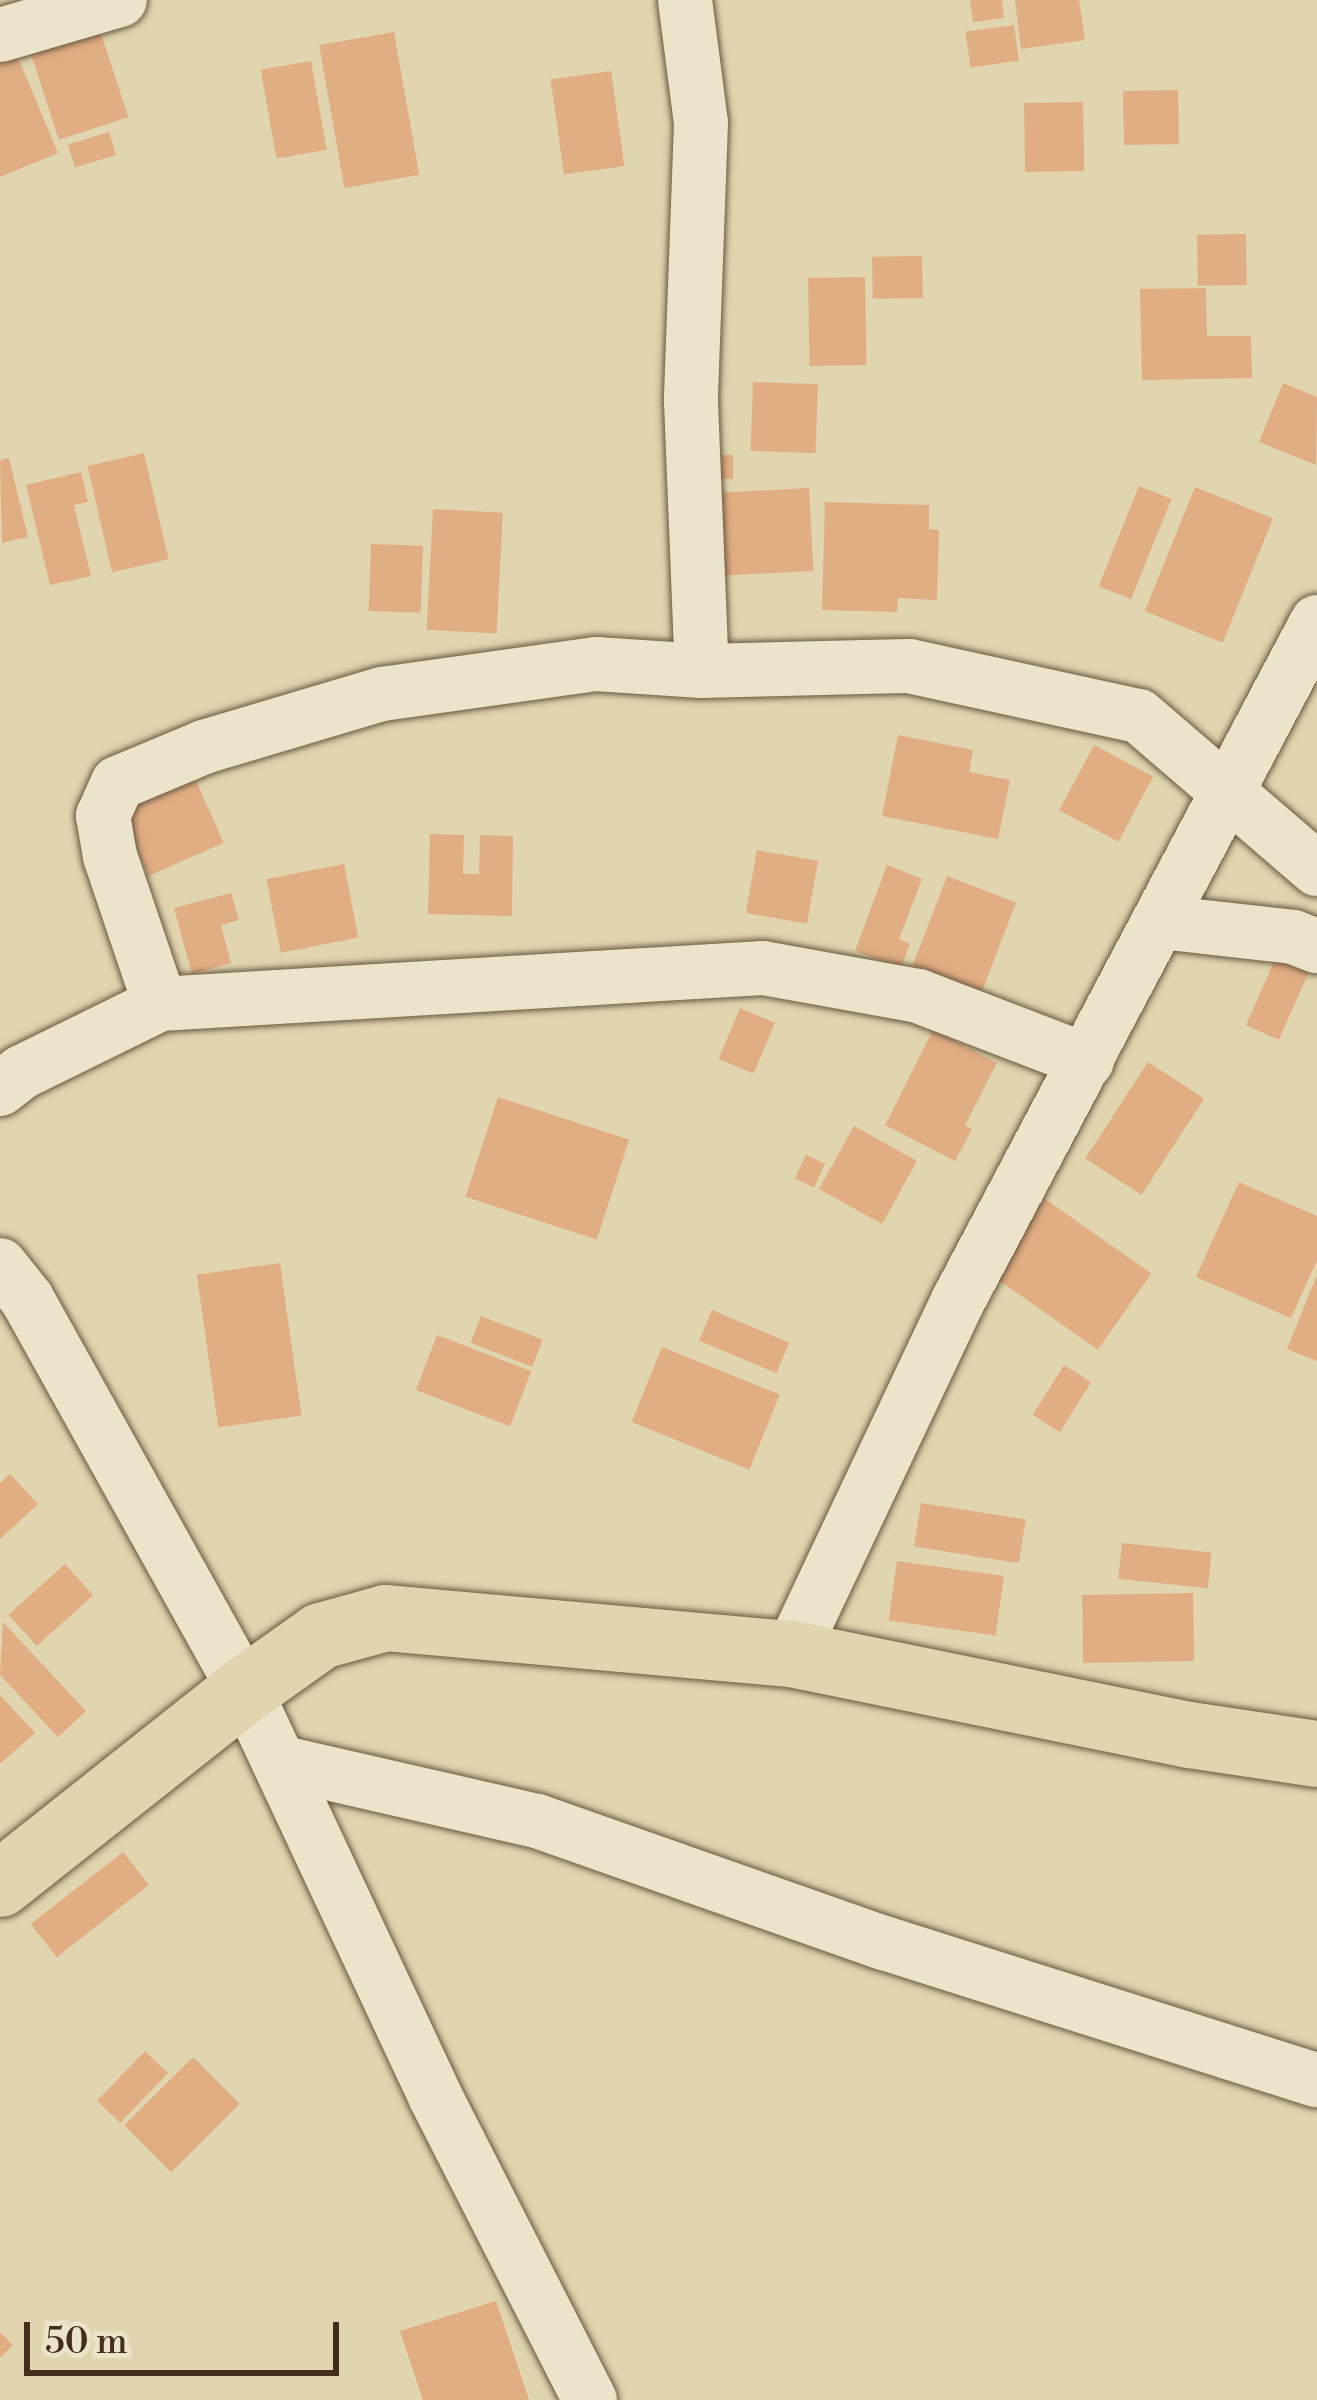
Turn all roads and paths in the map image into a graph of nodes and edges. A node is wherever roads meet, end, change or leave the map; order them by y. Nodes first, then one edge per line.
1 (120, 0) edge
2 (685, 0) edge
3 (0, 35) edge
4 (1317, 622) edge
5 (702, 671) junction
6 (1228, 792) junction
7 (1317, 869) edge
8 (1160, 922) junction
9 (1317, 946) edge
10 (160, 1004) junction
11 (1087, 1061) junction
12 (0, 1089) edge
13 (0, 1265) edge
14 (791, 1654) junction
15 (245, 1690) junction
16 (1317, 1754) edge
17 (279, 1762) junction
18 (0, 1884) edge
19 (1317, 2080) edge
20 (590, 2400) edge

1 - 3 street
2 - 5 street
4 - 6 street
5 - 6 street
5 - 10 street
6 - 7 street
6 - 8 street
8 - 9 street
8 - 11 street
10 - 11 street
10 - 12 street
11 - 14 street
13 - 15 street
14 - 15 main road
14 - 16 main road
15 - 17 street
15 - 18 main road
17 - 19 street
17 - 20 street

